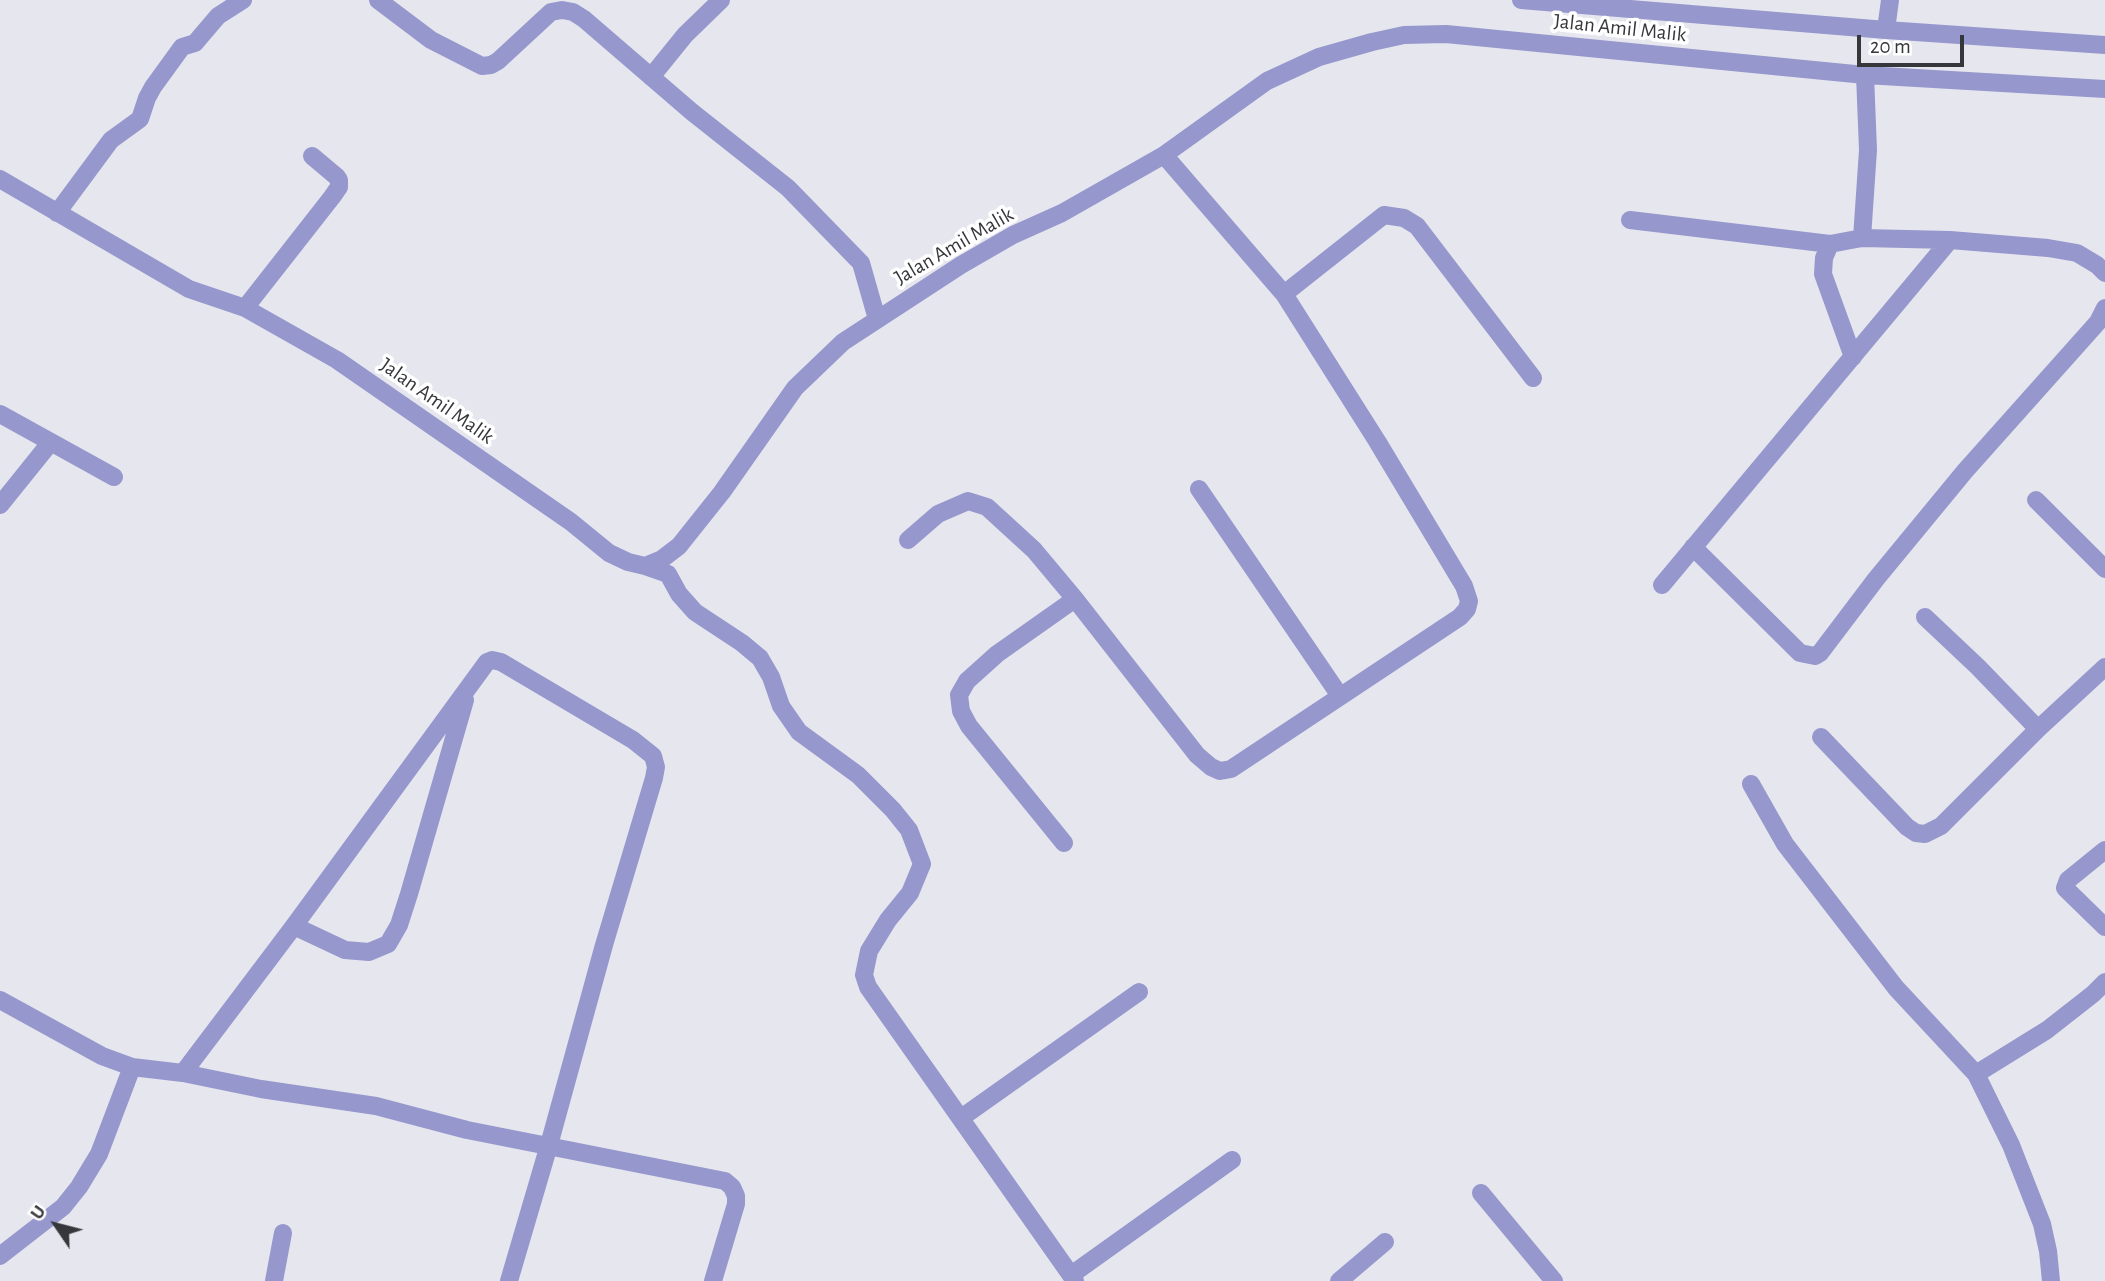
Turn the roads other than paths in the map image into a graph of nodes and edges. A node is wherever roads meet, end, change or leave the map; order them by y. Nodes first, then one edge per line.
1 (243, 0) edge
2 (379, 0) edge
3 (721, 0) edge
4 (1521, 0) edge
5 (1890, 0) edge
6 (1886, 30) junction
7 (2105, 45) edge
8 (1865, 75) junction
9 (651, 77) junction
10 (2105, 89) edge
11 (1164, 155) junction
12 (312, 156) dead end
13 (0, 179) edge
14 (57, 213) junction
15 (1630, 220) dead end
16 (1862, 238) junction
17 (1950, 240) junction
18 (1830, 244) junction
19 (2105, 273) edge
20 (1284, 294) junction
21 (2105, 307) edge
22 (245, 308) junction
23 (877, 319) junction
24 (1853, 357) junction
25 (1533, 378) dead end
26 (0, 414) edge
27 (50, 443) junction
28 (114, 477) dead end
29 (1199, 489) dead end
30 (2036, 500) dead end
31 (0, 505) edge
32 (908, 540) dead end
33 (1693, 547) junction
34 (645, 566) junction
35 (2105, 569) edge
36 (1662, 585) dead end
37 (1075, 598) junction
38 (1925, 617) dead end
39 (2105, 667) edge
40 (468, 688) junction
41 (1340, 696) junction
42 (2038, 729) junction
43 (1821, 737) dead end
44 (1751, 784) dead end
45 (1065, 843) dead end
46 (2105, 850) edge
47 (294, 926) junction
48 (2105, 927) edge
49 (2105, 982) edge
50 (1139, 992) dead end
51 (2, 1004) edge
52 (132, 1067) junction
53 (183, 1073) junction
54 (1976, 1074) junction
55 (961, 1118) junction
56 (549, 1145) junction
57 (1232, 1160) dead end
58 (1481, 1194) dead end
59 (284, 1233) dead end
60 (1385, 1242) dead end
61 (0, 1256) edge
62 (1073, 1278) edge
63 (274, 1281) edge
64 (509, 1281) edge
65 (713, 1281) edge
66 (1339, 1281) edge
67 (1554, 1281) edge
68 (2051, 1281) edge

1 - 14 street
2 - 9 street
3 - 9 street
4 - 6 street
5 - 6 street
6 - 7 street
8 - 10 street, Jalan Amil Malik
8 - 11 street, Jalan Amil Malik
8 - 16 street
9 - 23 street
11 - 20 street
11 - 23 street, Jalan Amil Malik
12 - 22 street
13 - 14 street, Jalan Amil Malik
14 - 22 street, Jalan Amil Malik
15 - 18 street
16 - 17 street
16 - 18 street
17 - 19 street
17 - 24 street
18 - 24 street
20 - 25 street
20 - 41 street
21 - 33 street
22 - 34 street, Jalan Amil Malik
23 - 34 street, Jalan Amil Malik
24 - 33 street
26 - 27 street
27 - 28 street
27 - 31 street
29 - 41 street
30 - 35 street
32 - 37 street
33 - 36 street
34 - 55 street
37 - 41 street
37 - 45 street
38 - 42 street
39 - 42 street
40 - 47 street
40 - 47 street
40 - 56 street
42 - 43 street
44 - 54 street
46 - 48 street
47 - 53 street
49 - 54 street
50 - 55 street
51 - 52 street
52 - 53 street
52 - 61 street
53 - 56 street
54 - 68 street
55 - 62 street
56 - 64 street
56 - 65 street
57 - 62 street
58 - 67 street
59 - 63 street
60 - 66 street

